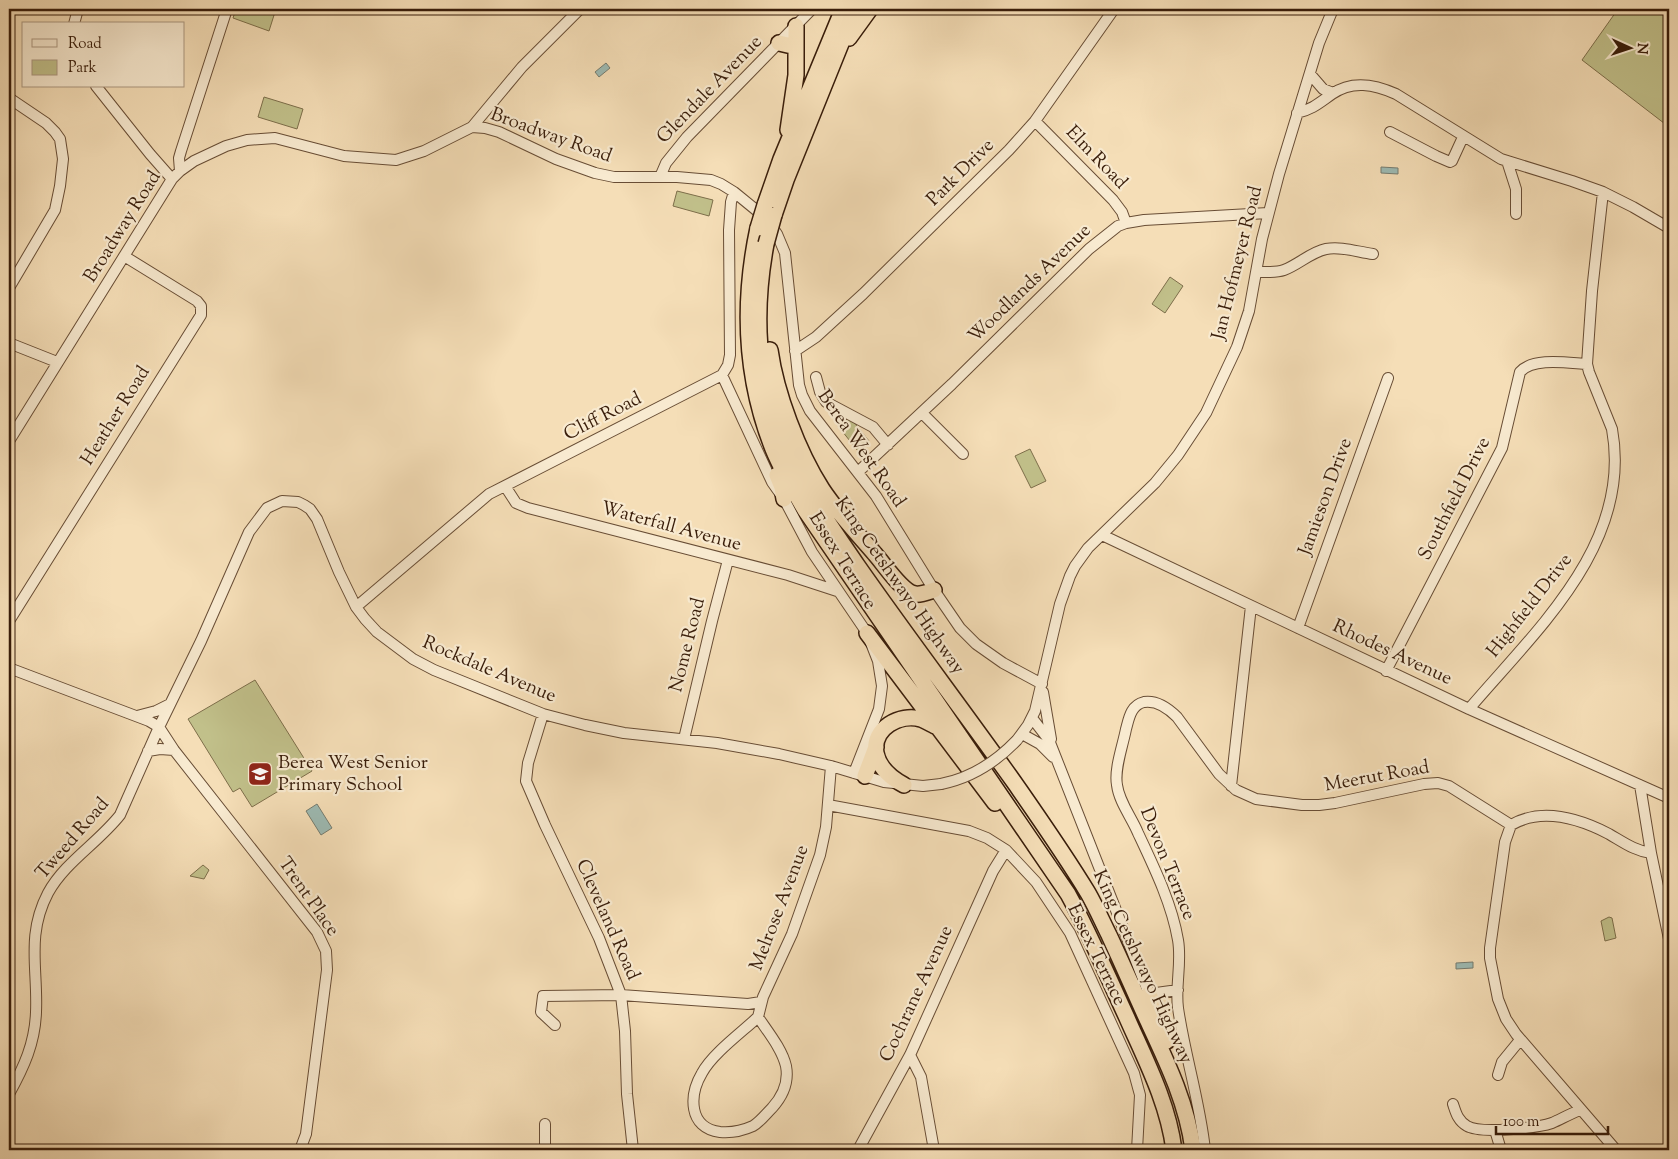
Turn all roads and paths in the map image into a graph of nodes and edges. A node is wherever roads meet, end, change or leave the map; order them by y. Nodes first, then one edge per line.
1 (78, 9) edge
2 (227, 9) edge
3 (580, 9) edge
4 (812, 9) edge
5 (843, 9) edge
6 (855, 9) edge
7 (870, 9) edge
8 (1114, 9) edge
9 (1333, 9) edge
10 (75, 22) edge
11 (796, 26) junction
12 (779, 42) junction
13 (796, 50) junction
14 (836, 55) junction
15 (1310, 74) junction
16 (98, 88) edge
17 (1333, 93) junction
18 (9, 98) edge
19 (1298, 113) junction
20 (1035, 121) junction
21 (472, 127) junction
22 (1390, 132) dead end
23 (1463, 137) junction
24 (788, 144) junction
25 (1507, 162) junction
26 (180, 171) junction
27 (660, 177) junction
28 (172, 179) junction
29 (734, 192) junction
30 (1602, 192) junction
31 (769, 210) junction
32 (1268, 213) junction
33 (1516, 214) dead end
34 (1126, 223) junction
35 (1669, 228) edge
36 (1373, 254) dead end
37 (124, 256) junction
38 (763, 261) junction
39 (1256, 272) junction
40 (9, 288) edge
41 (794, 333) junction
42 (748, 334) junction
43 (810, 341) junction
44 (9, 342) edge
45 (795, 351) junction
46 (58, 362) junction
47 (1587, 364) junction
48 (722, 375) junction
49 (816, 377) dead end
50 (1388, 378) dead end
51 (922, 413) junction
52 (9, 441) edge
53 (888, 444) junction
54 (963, 454) dead end
55 (858, 472) junction
56 (505, 486) junction
57 (784, 500) junction
58 (1102, 535) junction
59 (728, 560) junction
60 (934, 590) junction
61 (837, 591) junction
62 (1250, 606) junction
63 (356, 608) junction
64 (9, 621) edge
65 (1298, 628) junction
66 (867, 632) junction
67 (9, 668) edge
68 (1386, 670) junction
69 (1042, 684) junction
70 (171, 703) junction
71 (1469, 709) junction
72 (543, 714) junction
73 (136, 716) junction
74 (1032, 718) junction
75 (159, 726) junction
76 (939, 728) junction
77 (1019, 737) junction
78 (684, 739) junction
79 (876, 747) junction
80 (174, 750) junction
81 (148, 751) junction
82 (1058, 762) junction
83 (831, 766) junction
84 (860, 775) junction
85 (904, 785) junction
86 (1640, 785) junction
87 (1231, 786) junction
88 (1669, 798) edge
89 (828, 805) junction
90 (1511, 825) junction
91 (1006, 850) junction
92 (1651, 852) junction
93 (1081, 919) junction
94 (1669, 939) edge
95 (1178, 990) junction
96 (1149, 994) junction
97 (621, 995) junction
98 (761, 1002) junction
99 (758, 1017) junction
100 (555, 1025) dead end
101 (1520, 1040) junction
102 (910, 1054) junction
103 (1498, 1075) dead end
104 (9, 1094) edge
105 (1567, 1096) junction
106 (1452, 1104) dead end
107 (1580, 1110) junction
108 (1560, 1118) junction
109 (545, 1124) dead end
110 (1495, 1130) junction
111 (300, 1150) edge
112 (546, 1150) edge
113 (632, 1150) edge
114 (858, 1150) edge
115 (934, 1150) edge
116 (1137, 1150) edge
117 (1174, 1150) edge
118 (1194, 1150) edge
119 (1204, 1150) edge
120 (1501, 1150) edge
121 (1616, 1150) edge

1 - 10 street
2 - 26 street
3 - 21 street
4 - 11 street, Glendale Avenue
5 - 24 highway, King Cetshwayo Highway
6 - 14 highway, King Cetshwayo Highway
7 - 14 highway
8 - 20 street, Park Drive
9 - 15 street, Jan Hofmeyer Road
11 - 12 street, Glendale Avenue
11 - 13 highway
12 - 13 highway
12 - 27 street, Glendale Avenue
13 - 24 highway
14 - 31 highway, King Cetshwayo Highway
15 - 17 street
15 - 19 street, Jan Hofmeyer Road
16 - 28 street
17 - 19 street
17 - 23 street
18 - 40 street
19 - 32 street, Jan Hofmeyer Road
20 - 34 street, Elm Road
20 - 43 street, Park Drive
21 - 26 street, Broadway Road
21 - 27 street, Broadway Road
22 - 23 street
23 - 25 street
24 - 31 highway, King Cetshwayo Highway
25 - 30 street
25 - 33 street
26 - 28 street, Broadway Road
27 - 29 street, Broadway Road
28 - 37 street, Broadway Road
29 - 41 street, Berea West Road
29 - 48 street
30 - 35 street
30 - 47 street, Highfield Drive
31 - 38 highway, King Cetshwayo Highway, bridge
31 - 42 highway, King Cetshwayo Highway, bridge
32 - 34 street, Woodlands Avenue
32 - 39 street, Jan Hofmeyer Road
34 - 51 street, Woodlands Avenue
36 - 39 street
37 - 46 street, Broadway Road
37 - 64 street, Heather Road
38 - 60 highway
38 - 118 highway, King Cetshwayo Highway
39 - 58 street, Jan Hofmeyer Road
41 - 43 street
41 - 45 street, Berea West Road
42 - 57 highway
42 - 93 highway, King Cetshwayo Highway
43 - 45 street, Park Drive
44 - 46 street
45 - 55 street, Berea West Road
46 - 52 street, Broadway Road
47 - 68 street, Southfield Drive
47 - 71 street, Highfield Drive
48 - 56 street, Cliff Road
48 - 57 street, Essex Terrace
49 - 53 street
50 - 65 street, Jamieson Drive
51 - 53 street, Woodlands Avenue
51 - 54 street
53 - 55 street, Woodlands Avenue
55 - 60 street, Berea West Road
56 - 59 street, Waterfall Avenue
56 - 63 street, Cliff Road
57 - 61 street, Essex Terrace
58 - 62 street, Rhodes Avenue
58 - 69 street, Jan Hofmeyer Road
59 - 61 street, Waterfall Avenue
59 - 78 street, Nome Road
60 - 69 street, Berea West Road
61 - 66 street, Essex Terrace
62 - 65 street, Rhodes Avenue
62 - 87 street
63 - 70 street, Rockdale Avenue
63 - 72 street, Rockdale Avenue
65 - 68 street, Rhodes Avenue
66 - 76 highway
66 - 84 street, Essex Terrace
67 - 73 street
68 - 71 street, Rhodes Avenue
69 - 74 street, Rockdale Avenue
69 - 82 street
70 - 73 street
70 - 75 street, Rockdale Avenue
71 - 86 street, Rhodes Avenue
72 - 78 street, Rockdale Avenue
72 - 97 street, Cleveland Road
73 - 75 street
74 - 77 street, Rockdale Avenue
74 - 82 street
75 - 80 street, Trent Place
75 - 81 street, Tweed Road
76 - 79 highway
76 - 93 highway
77 - 82 street
77 - 85 street, Rockdale Avenue, bridge
78 - 83 street, Rockdale Avenue
79 - 84 highway
79 - 85 highway
80 - 81 street
80 - 111 street, Trent Place
81 - 104 street, Tweed Road
82 - 96 street
83 - 84 street, Rockdale Avenue
83 - 89 street, Melrose Avenue
84 - 85 street, Rockdale Avenue
86 - 88 street, Rhodes Avenue
86 - 92 street
87 - 90 street, Meerut Road
87 - 95 street, Devon Terrace
89 - 91 street, Essex Terrace
89 - 98 street, Melrose Avenue
90 - 92 street
90 - 101 street
91 - 102 street, Cochrane Avenue
91 - 116 street, Essex Terrace
92 - 94 street
93 - 117 highway, King Cetshwayo Highway
95 - 96 street
95 - 119 street, Devon Terrace
96 - 118 highway
97 - 98 street
97 - 100 street
97 - 113 street, Cleveland Road
98 - 99 street, Melrose Avenue
99 - 99 street
101 - 103 street
101 - 105 street
102 - 114 street, Cochrane Avenue
102 - 115 street
105 - 107 street
105 - 108 street
106 - 110 street
107 - 108 street
107 - 121 street
108 - 110 street
109 - 112 street
110 - 120 street

